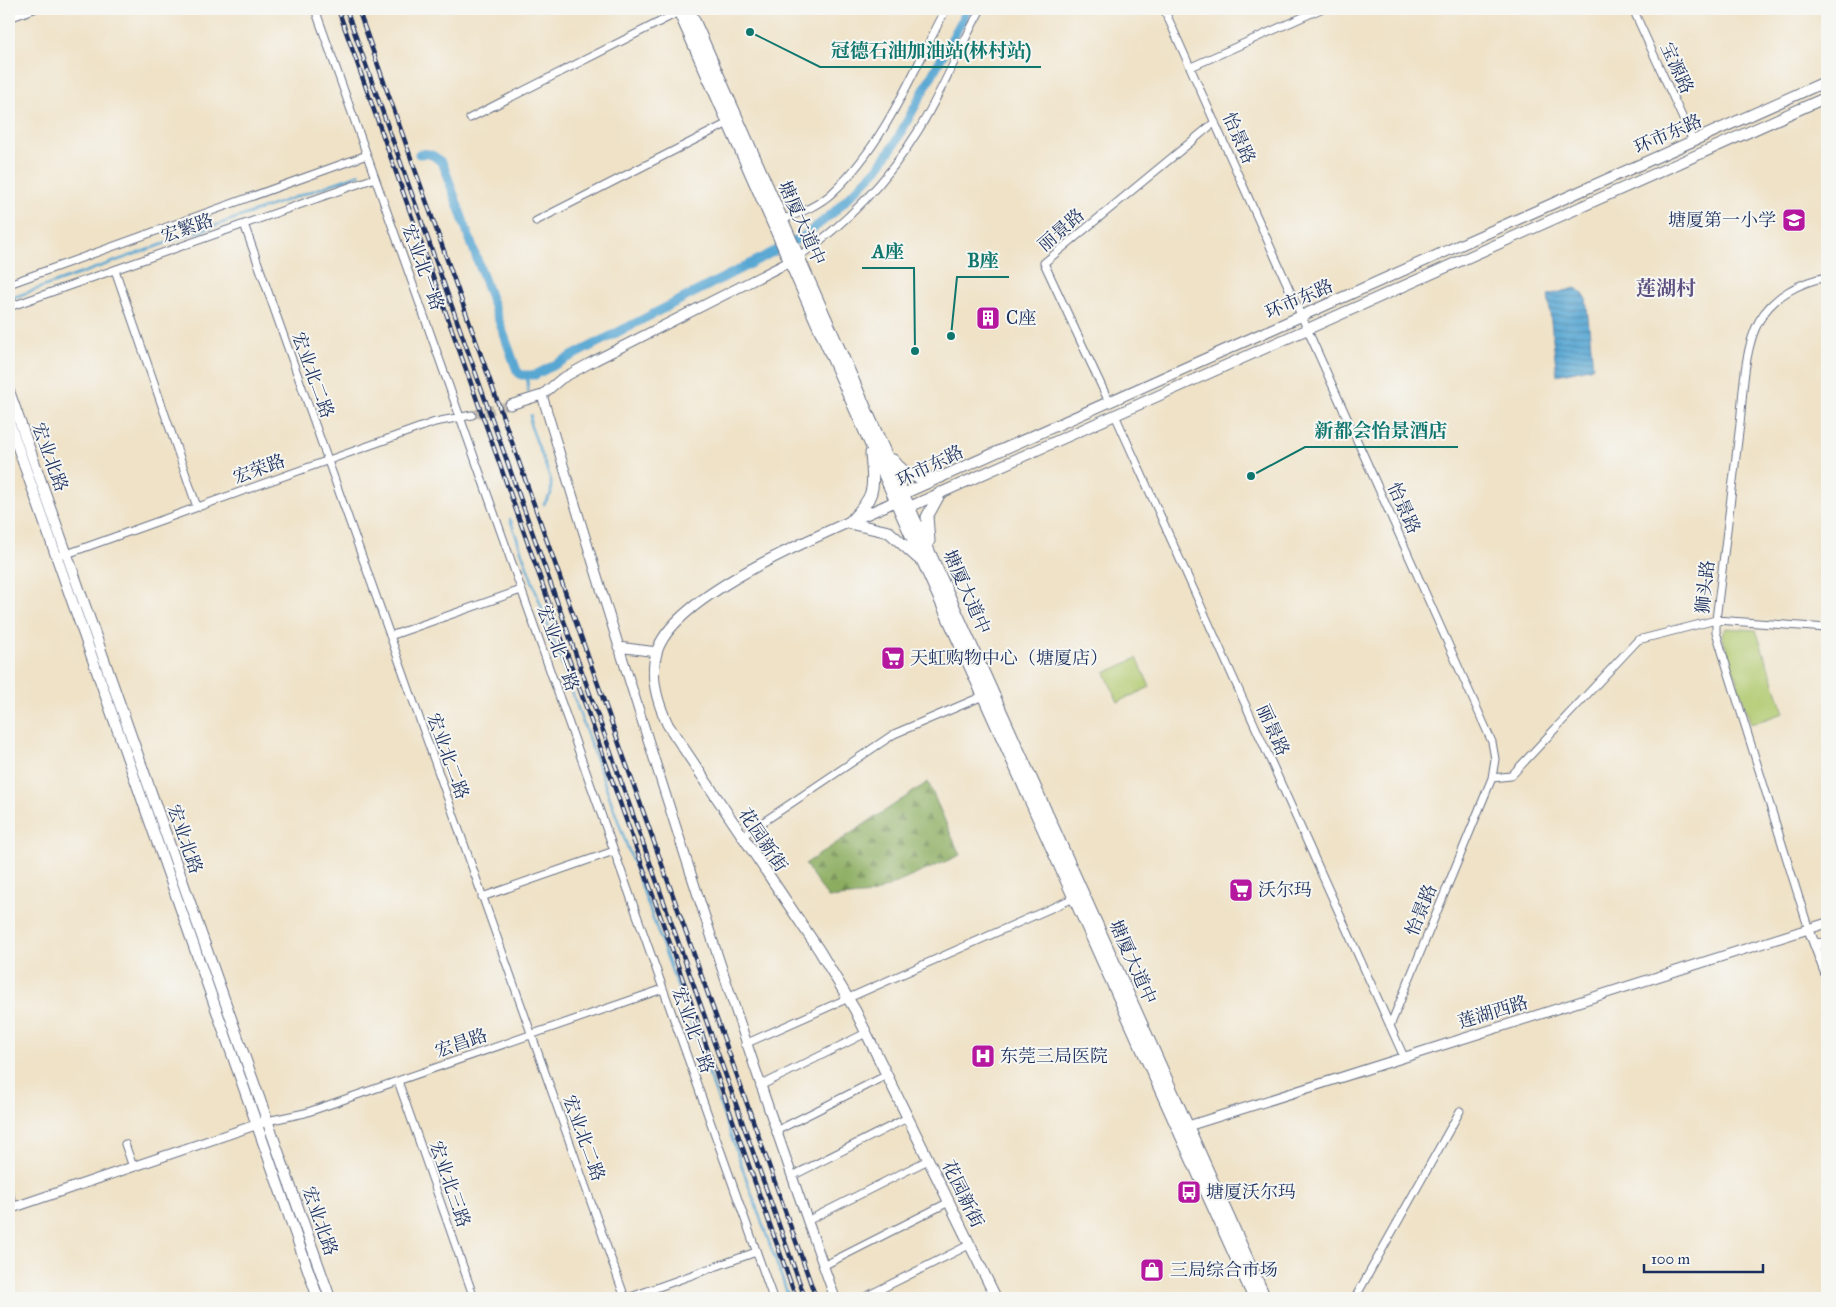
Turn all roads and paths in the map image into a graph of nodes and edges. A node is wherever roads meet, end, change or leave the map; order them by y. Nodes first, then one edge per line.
1 (34, 9) edge
2 (315, 9) edge
3 (946, 9) edge
4 (981, 9) edge
5 (1164, 9) edge
6 (1321, 9) edge
7 (1633, 9) edge
8 (682, 10) edge
9 (9, 18) edge
10 (1191, 67) junction
11 (1827, 81) edge
12 (1827, 96) edge
13 (470, 118) dead end
14 (1215, 122) junction
15 (728, 123) junction
16 (1693, 140) junction
17 (367, 155) junction
18 (375, 178) junction
19 (536, 222) dead end
20 (244, 224) junction
21 (781, 226) junction
22 (792, 256) junction
23 (115, 270) junction
24 (1827, 277) edge
25 (9, 284) edge
26 (9, 307) edge
27 (1301, 316) junction
28 (1307, 329) junction
29 (9, 391) edge
30 (542, 395) junction
31 (1109, 402) junction
32 (510, 405) tunnel mouth
33 (472, 415) tunnel mouth
34 (1115, 415) junction
35 (460, 417) junction
36 (9, 422) edge
37 (876, 444) junction
38 (328, 461) junction
39 (941, 477) junction
40 (940, 493) junction
41 (900, 498) junction
42 (197, 507) junction
43 (909, 507) junction
44 (849, 523) junction
45 (62, 556) junction
46 (928, 561) junction
47 (521, 590) junction
48 (1716, 620) junction
49 (1827, 628) edge
50 (390, 636) junction
51 (618, 646) junction
52 (657, 652) junction
53 (983, 696) junction
54 (1492, 778) junction
55 (741, 837) junction
56 (614, 852) junction
57 (482, 897) junction
58 (1074, 898) junction
59 (1827, 923) edge
60 (1809, 930) junction
61 (1814, 943) junction
62 (1827, 944) edge
63 (1827, 977) edge
64 (663, 989) junction
65 (848, 999) junction
66 (1390, 1026) junction
67 (866, 1033) junction
68 (531, 1034) junction
69 (745, 1044) junction
70 (1404, 1058) junction
71 (887, 1075) junction
72 (398, 1081) junction
73 (760, 1086) junction
74 (1460, 1111) dead end
75 (908, 1118) junction
76 (267, 1121) junction
77 (257, 1124) junction
78 (1188, 1126) junction
79 (776, 1131) junction
80 (125, 1144) dead end
81 (928, 1160) junction
82 (133, 1167) junction
83 (792, 1176) junction
84 (9, 1193) edge
85 (949, 1202) junction
86 (11, 1208) edge
87 (807, 1221) junction
88 (970, 1245) junction
89 (756, 1252) junction
90 (823, 1266) junction
91 (318, 1298) edge
92 (330, 1298) edge
93 (474, 1298) edge
94 (626, 1298) edge
95 (772, 1298) edge
96 (835, 1298) edge
97 (863, 1298) edge
98 (996, 1298) edge
99 (1254, 1298) edge
100 (1265, 1298) edge
101 (1355, 1298) edge

1 - 9 street
2 - 17 street, 宏业北一路
3 - 21 street
4 - 22 street
5 - 10 street, 怡景路
6 - 10 street
7 - 16 street, 宝源路
8 - 13 street
8 - 15 main road, 塘厦大道中
8 - 21 main road, 塘厦大道中
10 - 14 street, 怡景路
11 - 16 main road, 环市东路
12 - 28 main road, 环市东路
14 - 27 street, 怡景路
14 - 31 street, 丽景路
15 - 19 street
15 - 21 main road, 塘厦大道中
16 - 27 main road, 环市东路
17 - 18 street, 宏业北一路
17 - 25 street
18 - 20 street, 宏繁路
18 - 35 street, 宏业北一路
20 - 23 street, 宏繁路
20 - 38 street, 宏业北二路
21 - 22 main road, 塘厦大道中
22 - 30 street
22 - 37 main road, 塘厦大道中
23 - 26 street, 宏繁路
23 - 42 street
24 - 48 street, 狮头路
27 - 28 street, 怡景路
27 - 31 main road, 环市东路
28 - 34 main road, 环市东路
28 - 54 street, 怡景路
29 - 45 main road, 宏业北路
30 - 32 street
30 - 51 street
31 - 39 main road, 环市东路
33 - 35 street, 宏荣路
34 - 40 main road, 环市东路
34 - 66 street, 丽景路
35 - 38 street, 宏荣路
35 - 47 street, 宏业北一路
36 - 45 main road, 宏业北路
37 - 39 main road
37 - 41 main road, 塘厦大道中
37 - 44 main road
38 - 42 street, 宏荣路
38 - 50 street, 宏业北二路
39 - 41 main road, 环市东路
40 - 43 main road, 环市东路
40 - 46 main road
41 - 43 main road, 塘厦大道中
41 - 44 main road, 花园新街
41 - 46 main road, 塘厦大道中
42 - 45 street, 宏荣路
43 - 46 main road, 塘厦大道中
44 - 46 main road
44 - 52 main road, 花园新街
45 - 76 main road, 宏业北路
45 - 77 main road, 宏业北路
46 - 53 main road, 塘厦大道中
46 - 78 main road, 塘厦大道中
47 - 50 street
47 - 56 street, 宏业北一路
48 - 49 street
48 - 54 street
48 - 60 street, 狮头路
50 - 57 street, 宏业北二路
51 - 52 street
51 - 69 street
52 - 55 main road, 花园新街
53 - 55 street
53 - 58 main road, 塘厦大道中
54 - 66 street, 怡景路
55 - 65 main road, 花园新街
56 - 57 street
56 - 64 street, 宏业北一路
57 - 68 street, 宏业北二路
58 - 65 street
58 - 99 main road, 塘厦大道中
59 - 60 street, 莲湖西路
60 - 61 street
60 - 70 street, 莲湖西路
61 - 62 street
61 - 63 street
64 - 68 street, 宏昌路
64 - 89 street, 宏业北一路
65 - 67 main road, 花园新街
65 - 69 street
66 - 70 street, 丽景路
67 - 71 main road, 花园新街
67 - 73 street
68 - 72 street, 宏昌路
68 - 94 street, 宏业北二路
69 - 73 street
70 - 78 street, 莲湖西路
71 - 75 main road, 花园新街
71 - 79 street
72 - 76 street, 宏昌路
72 - 93 street, 宏业北三路
73 - 79 street
74 - 101 street
75 - 81 main road, 花园新街
75 - 83 street
76 - 77 street
76 - 92 main road, 宏业北路
77 - 82 street
77 - 91 main road, 宏业北路
78 - 100 main road, 塘厦大道中
79 - 83 street
80 - 82 street
81 - 85 main road, 花园新街
81 - 87 street
82 - 86 street
83 - 87 street
84 - 86 street
85 - 88 main road, 花园新街
85 - 90 street
87 - 90 street
88 - 97 street
88 - 98 main road, 花园新街
89 - 94 street
89 - 95 street, 宏业北一路
90 - 96 street

